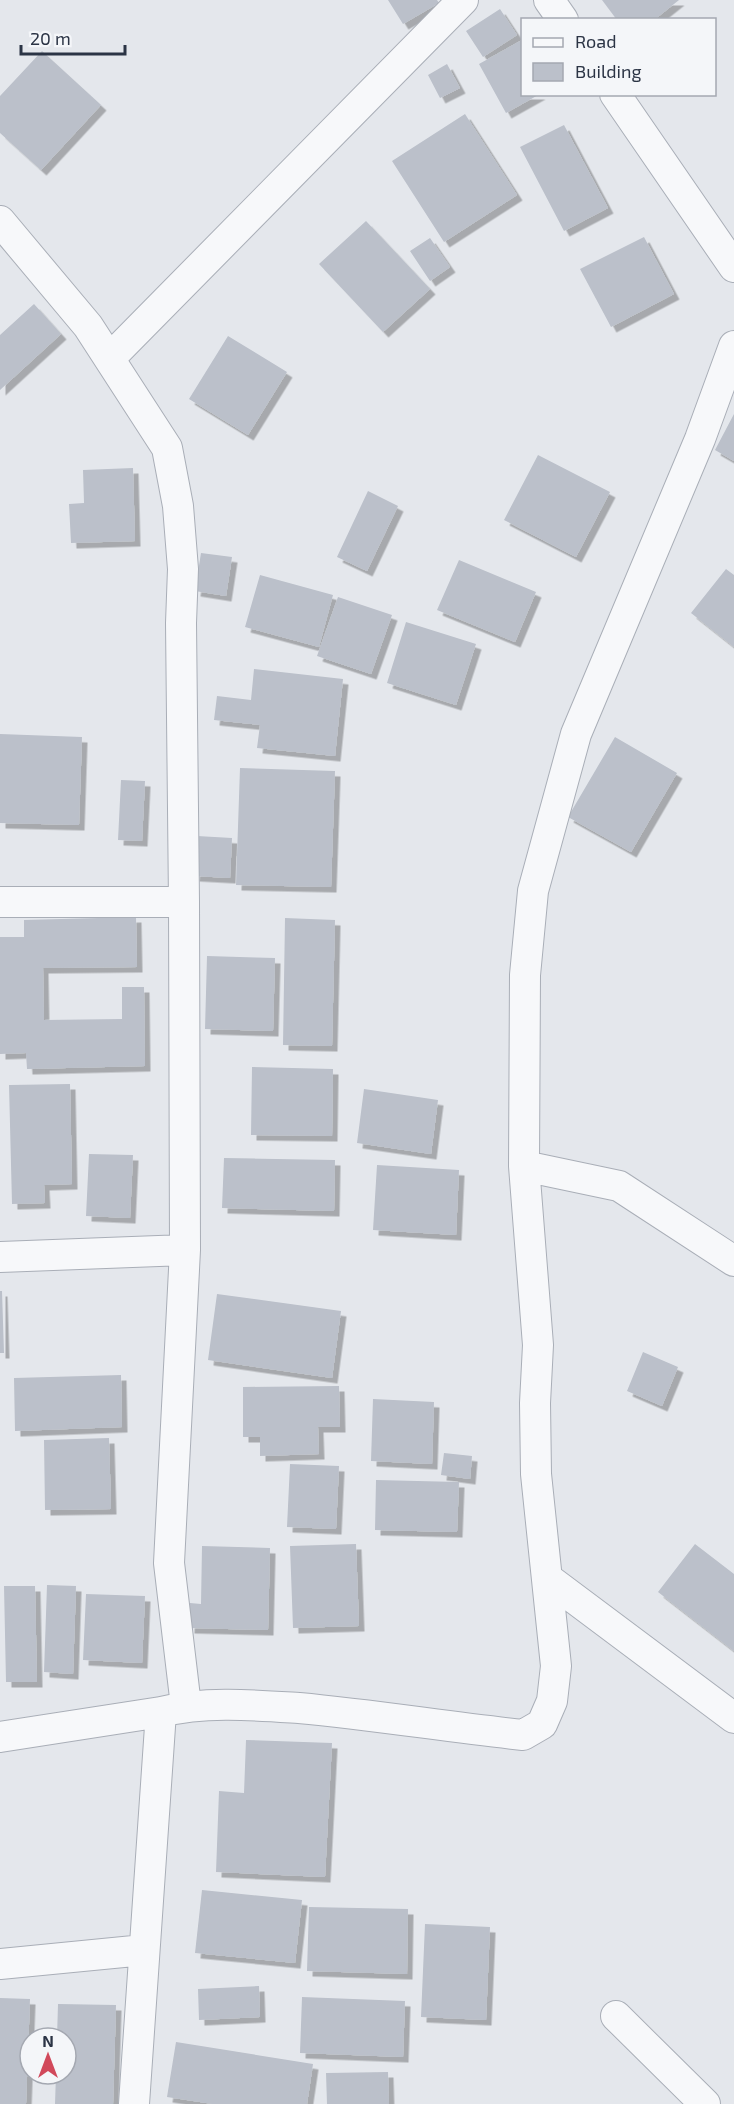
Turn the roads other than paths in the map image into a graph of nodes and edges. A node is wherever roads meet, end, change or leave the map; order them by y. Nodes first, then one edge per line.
1 (463, 0) edge
2 (549, 0) edge
3 (562, 18) edge
4 (616, 96) edge
5 (0, 221) edge
6 (734, 267) edge
7 (734, 346) edge
8 (110, 358) junction
9 (0, 902) edge
10 (184, 902) junction
11 (524, 1166) junction
12 (185, 1250) junction
13 (0, 1257) edge
14 (734, 1261) edge
15 (547, 1578) junction
16 (174, 1709) junction
17 (734, 1718) edge
18 (0, 1737) edge
19 (144, 1950) junction
20 (0, 1964) edge
21 (616, 2016) dead end
22 (134, 2104) edge
23 (705, 2104) edge

1 - 8 street
2 - 3 street
4 - 6 street
5 - 8 street
7 - 11 street
8 - 10 street
9 - 10 street
10 - 12 street
11 - 14 street
11 - 15 street
12 - 13 street
12 - 16 street
15 - 16 street
15 - 17 street
16 - 18 street
16 - 19 street
19 - 20 street
19 - 22 street
21 - 23 street

